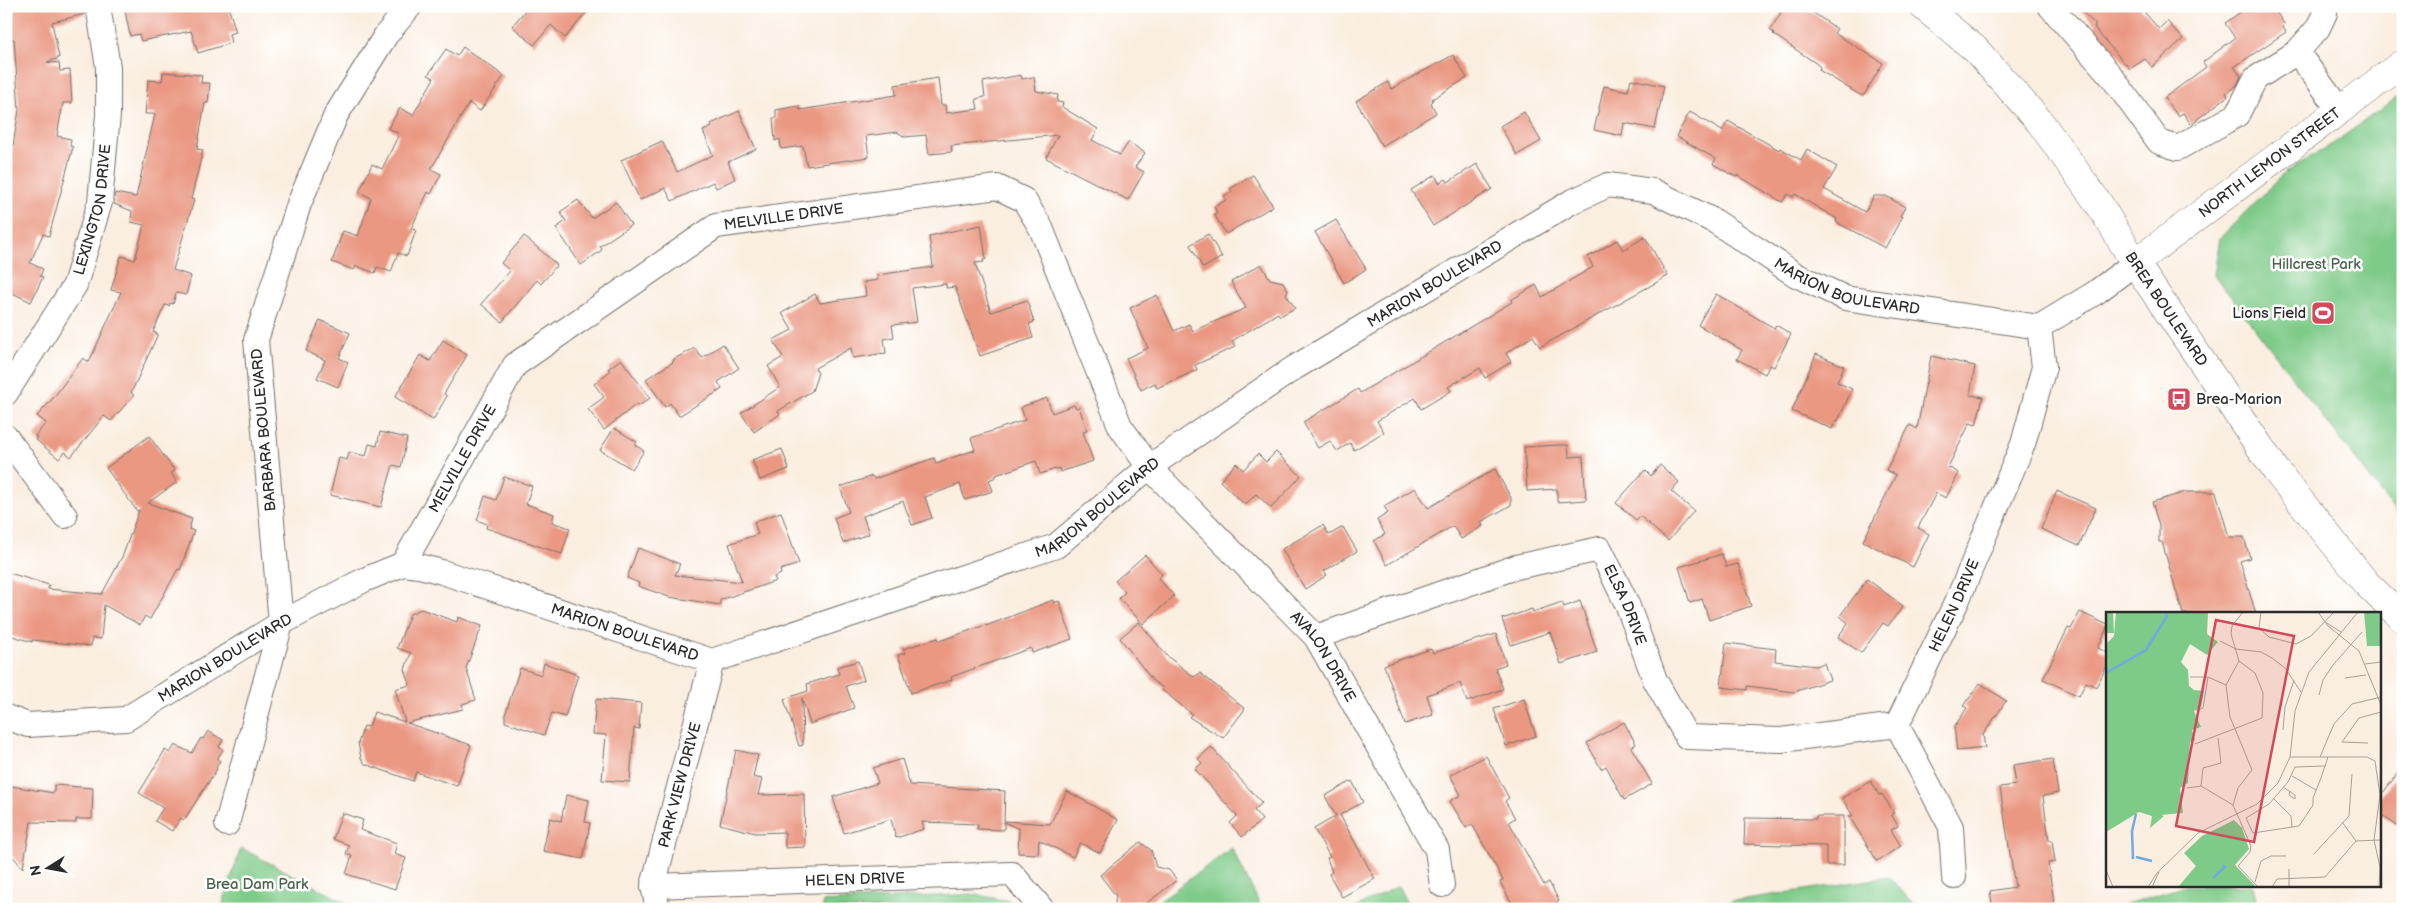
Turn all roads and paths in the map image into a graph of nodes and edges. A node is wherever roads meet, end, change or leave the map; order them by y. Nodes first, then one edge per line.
1 (98, 6) edge
2 (410, 6) edge
3 (1923, 6) edge
4 (2050, 6) edge
5 (2324, 6) edge
6 (2297, 52) junction
7 (2403, 63) edge
8 (2339, 109) junction
9 (2135, 263) junction
10 (2039, 327) junction
11 (6, 393) edge
12 (6, 437) edge
13 (1149, 467) junction
14 (65, 516) dead end
15 (402, 564) junction
16 (2403, 619) edge
17 (281, 623) junction
18 (1316, 637) junction
19 (712, 661) junction
20 (6, 717) edge
21 (1897, 724) junction
22 (227, 824) dead end
23 (1954, 877) dead end
24 (1442, 885) dead end
25 (653, 886) junction
26 (658, 909) edge
27 (1042, 909) edge

1 - 11 street, LEXINGTON DRIVE
2 - 17 street, BARBARA BOULEVARD
3 - 9 main road, BREA BOULEVARD
4 - 6 street
5 - 6 street
6 - 8 street
7 - 8 main road, NORTH LEMON STREET
8 - 9 main road, NORTH LEMON STREET
9 - 10 street
9 - 16 main road, BREA BOULEVARD
10 - 13 street, MARION BOULEVARD
10 - 21 street, HELEN DRIVE
12 - 14 street
13 - 15 street, MELVILLE DRIVE
13 - 18 street, AVALON DRIVE
13 - 19 street, MARION BOULEVARD
15 - 17 street, MARION BOULEVARD
15 - 19 street, MARION BOULEVARD
17 - 20 street, MARION BOULEVARD
17 - 22 street, BARBARA BOULEVARD
18 - 21 street, ELSA DRIVE
18 - 24 street, AVALON DRIVE
19 - 25 street, PARK VIEW DRIVE
21 - 23 street
25 - 26 street, PARK VIEW DRIVE
25 - 27 street, HELEN DRIVE

